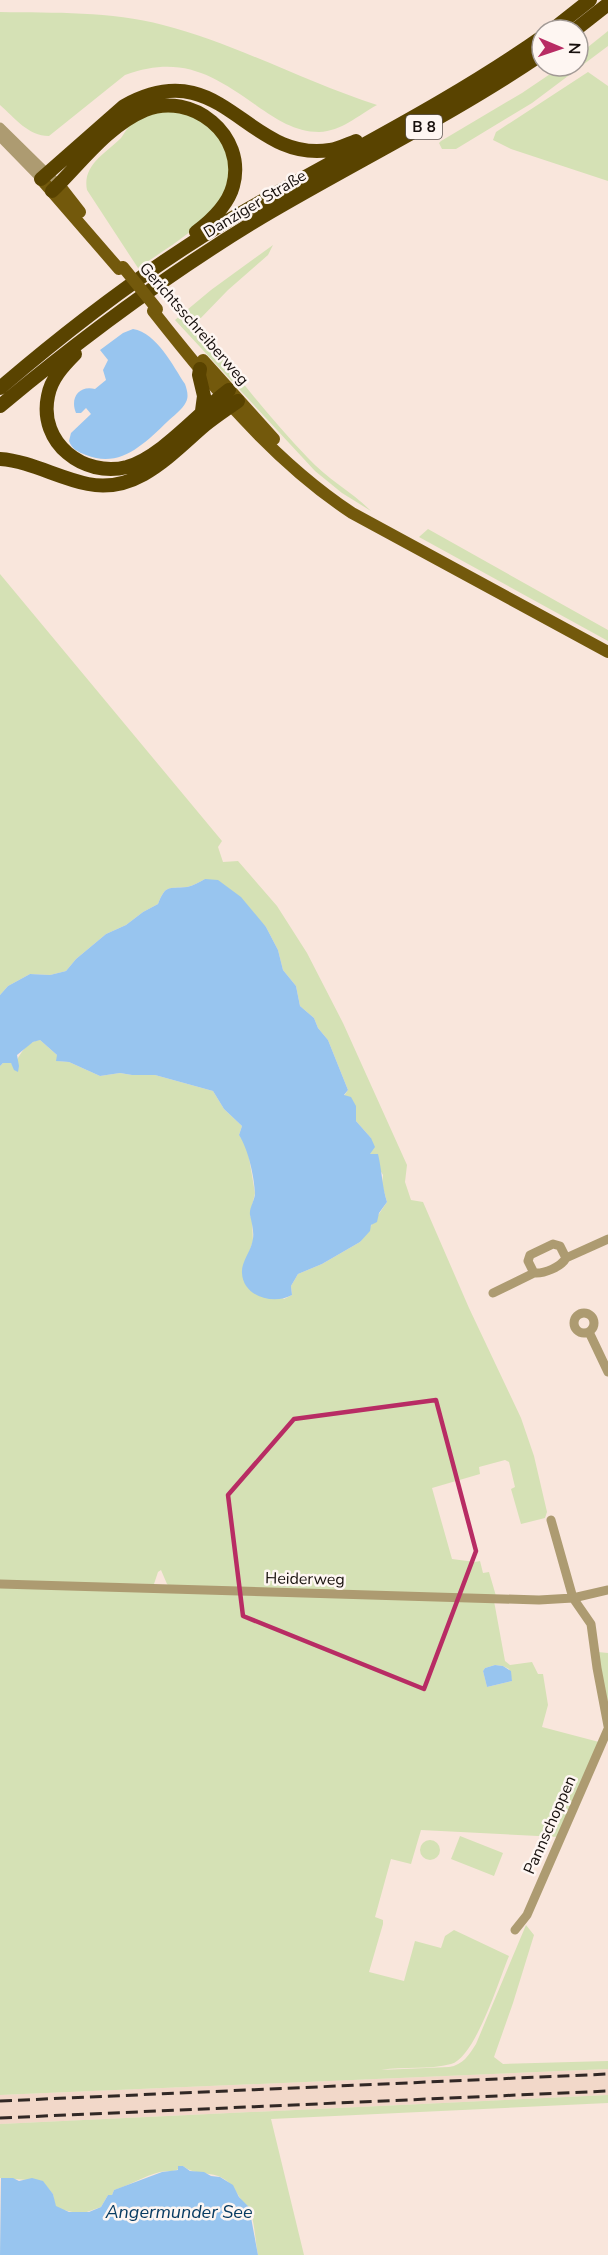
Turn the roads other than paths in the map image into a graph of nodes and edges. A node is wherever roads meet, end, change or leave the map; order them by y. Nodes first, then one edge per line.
1 (590, 0) edge
2 (608, 4) edge
3 (567, 18) edge
4 (590, 18) edge
5 (530, 45) edge
6 (530, 62) edge
7 (0, 127) edge
8 (0, 137) edge
9 (375, 138) junction
10 (44, 176) junction
11 (55, 188) junction
12 (191, 243) junction
13 (155, 310) junction
14 (83, 338) junction
15 (200, 369) junction
16 (0, 388) edge
17 (230, 398) junction
18 (0, 406) edge
19 (202, 411) junction
20 (0, 459) edge
21 (608, 652) edge
22 (608, 1239) edge
23 (566, 1258) junction
24 (534, 1273) junction
25 (493, 1293) dead end
26 (589, 1332) dead end
27 (608, 1372) edge
28 (551, 1520) dead end
29 (0, 1584) edge
30 (608, 1590) edge
31 (573, 1598) junction
32 (608, 1728) edge
33 (515, 1930) dead end

1 - 3 highway
2 - 4 highway
5 - 9 highway, Danziger Straße / B 8
6 - 14 highway, Danziger Straße / B 8
7 - 10 street, Gerichtsschreiberweg
8 - 10 street, Gerichtsschreiberweg
9 - 10 highway
9 - 12 highway, Danziger Straße / B 8
10 - 11 main road, Gerichtsschreiberweg
11 - 12 highway
11 - 13 main road, Gerichtsschreiberweg, bridge
12 - 16 highway, Danziger Straße / B 8
13 - 15 main road, Gerichtsschreiberweg
13 - 17 main road, Gerichtsschreiberweg
14 - 18 highway, Danziger Straße / B 8
14 - 19 highway
15 - 17 main road, Gerichtsschreiberweg
15 - 19 highway
17 - 19 highway
17 - 20 highway
17 - 21 main road, Gerichtsschreiberweg
22 - 23 street
23 - 24 street
23 - 24 street
24 - 25 street
26 - 27 street
28 - 31 street, Pannschoppen
29 - 31 street, Heiderweg
30 - 31 street, Heiderweg
31 - 32 street, Pannschoppen
32 - 33 street, Pannschoppen

